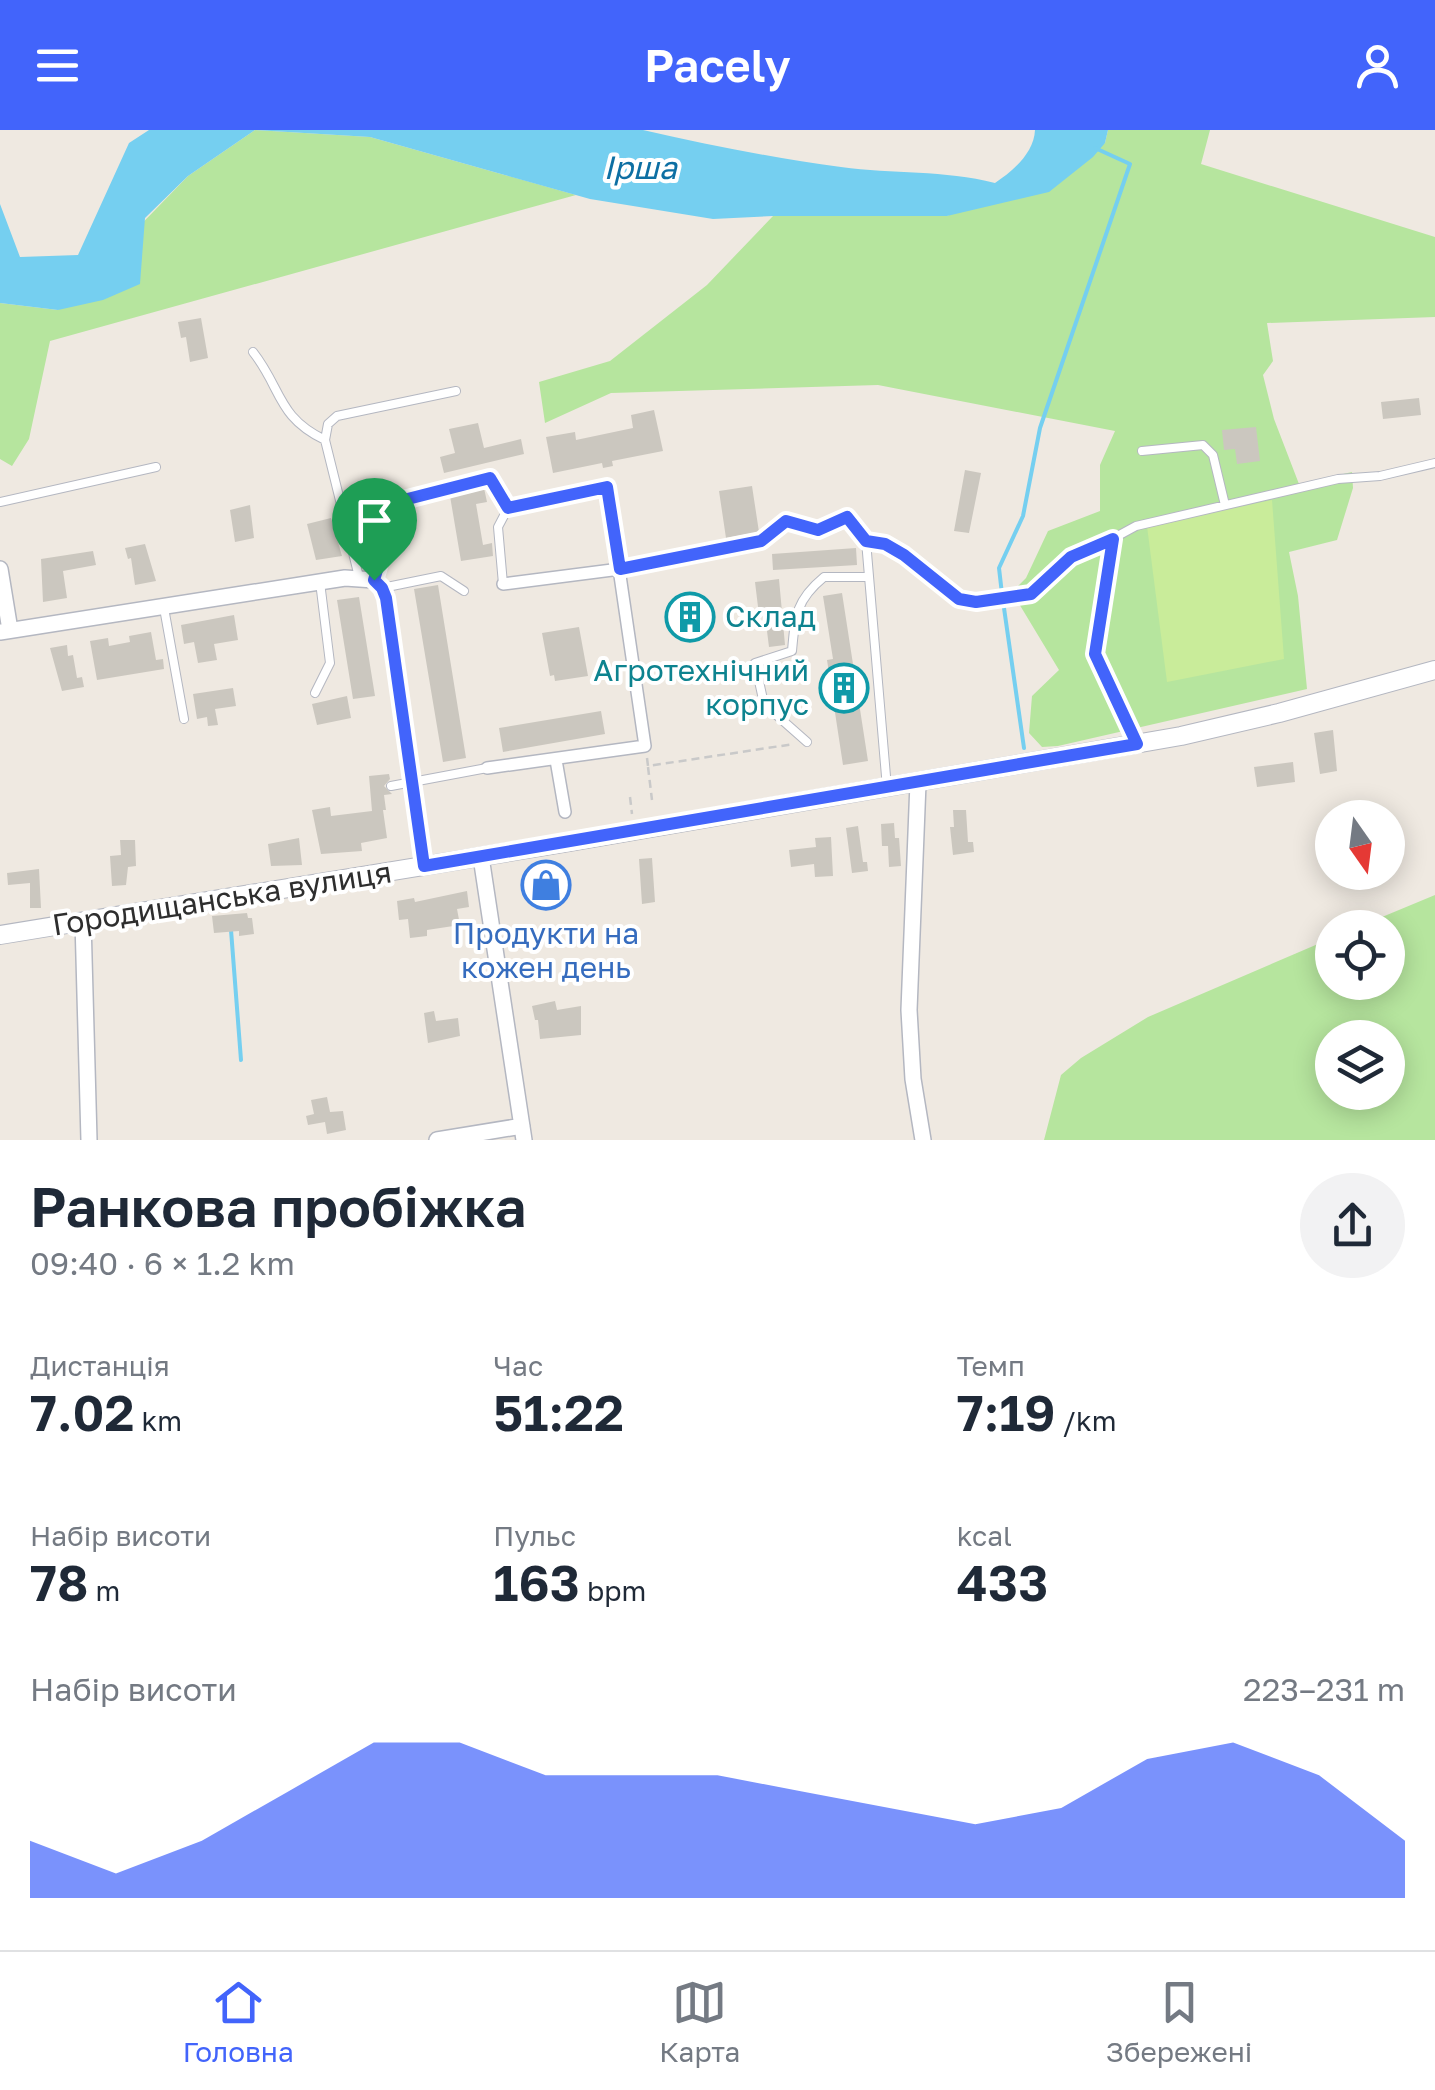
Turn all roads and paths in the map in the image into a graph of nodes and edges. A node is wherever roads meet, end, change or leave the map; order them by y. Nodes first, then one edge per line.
1 (253, 352) dead end
2 (456, 390) dead end
3 (324, 440) junction
4 (1142, 451) dead end
5 (1435, 463) edge
6 (156, 467) dead end
7 (607, 487) joint
8 (0, 502) edge
9 (1225, 505) junction
10 (508, 508) junction
11 (1113, 539) junction
12 (761, 541) joint
13 (866, 541) junction
14 (620, 569) junction
15 (0, 570) edge
16 (869, 578) junction
17 (320, 582) junction
18 (372, 582) junction
19 (503, 584) joint
20 (464, 590) dead end
21 (164, 608) junction
22 (5, 631) edge
23 (1435, 670) edge
24 (314, 693) dead end
25 (184, 719) dead end
26 (807, 742) joint
27 (1137, 744) junction
28 (645, 746) junction
29 (556, 760) junction
30 (648, 766) junction
31 (487, 768) joint
32 (413, 782) junction
33 (918, 782) junction
34 (391, 786) dead end
35 (887, 788) junction
36 (630, 797) dead end
37 (652, 800) dead end
38 (565, 812) dead end
39 (632, 816) dead end
40 (481, 857) junction
41 (424, 866) junction
42 (83, 921) junction
43 (0, 936) edge
44 (523, 1133) edge
45 (89, 1140) edge
46 (437, 1140) edge
47 (923, 1140) edge

1 - 3 lane
2 - 3 lane
3 - 18 lane
4 - 9 lane
5 - 9 lane
6 - 8 lane
7 - 10 lane
7 - 14 street
9 - 11 lane
10 - 18 lane
10 - 19 lane
11 - 13 lane
11 - 27 lane
12 - 13 lane
12 - 14 street
13 - 16 lane
14 - 19 street
14 - 28 street
15 - 22 street
16 - 26 lane
16 - 35 lane
17 - 18 street
17 - 21 street
17 - 24 lane
18 - 20 lane
18 - 32 street
21 - 22 street
21 - 25 lane
23 - 27 street, Городищанська вулиця
26 - 30 path
27 - 33 street, Городищанська вулиця
28 - 29 street
28 - 30 path
29 - 31 street
29 - 38 street
30 - 37 path
31 - 32 lane
32 - 34 lane
32 - 41 street
33 - 35 street, Городищанська вулиця
33 - 47 street
35 - 40 street, Городищанська вулиця
36 - 39 path
40 - 41 street, Городищанська вулиця
40 - 44 street
41 - 42 street, Городищанська вулиця
42 - 43 street, Городищанська вулиця
42 - 45 street
44 - 46 street

